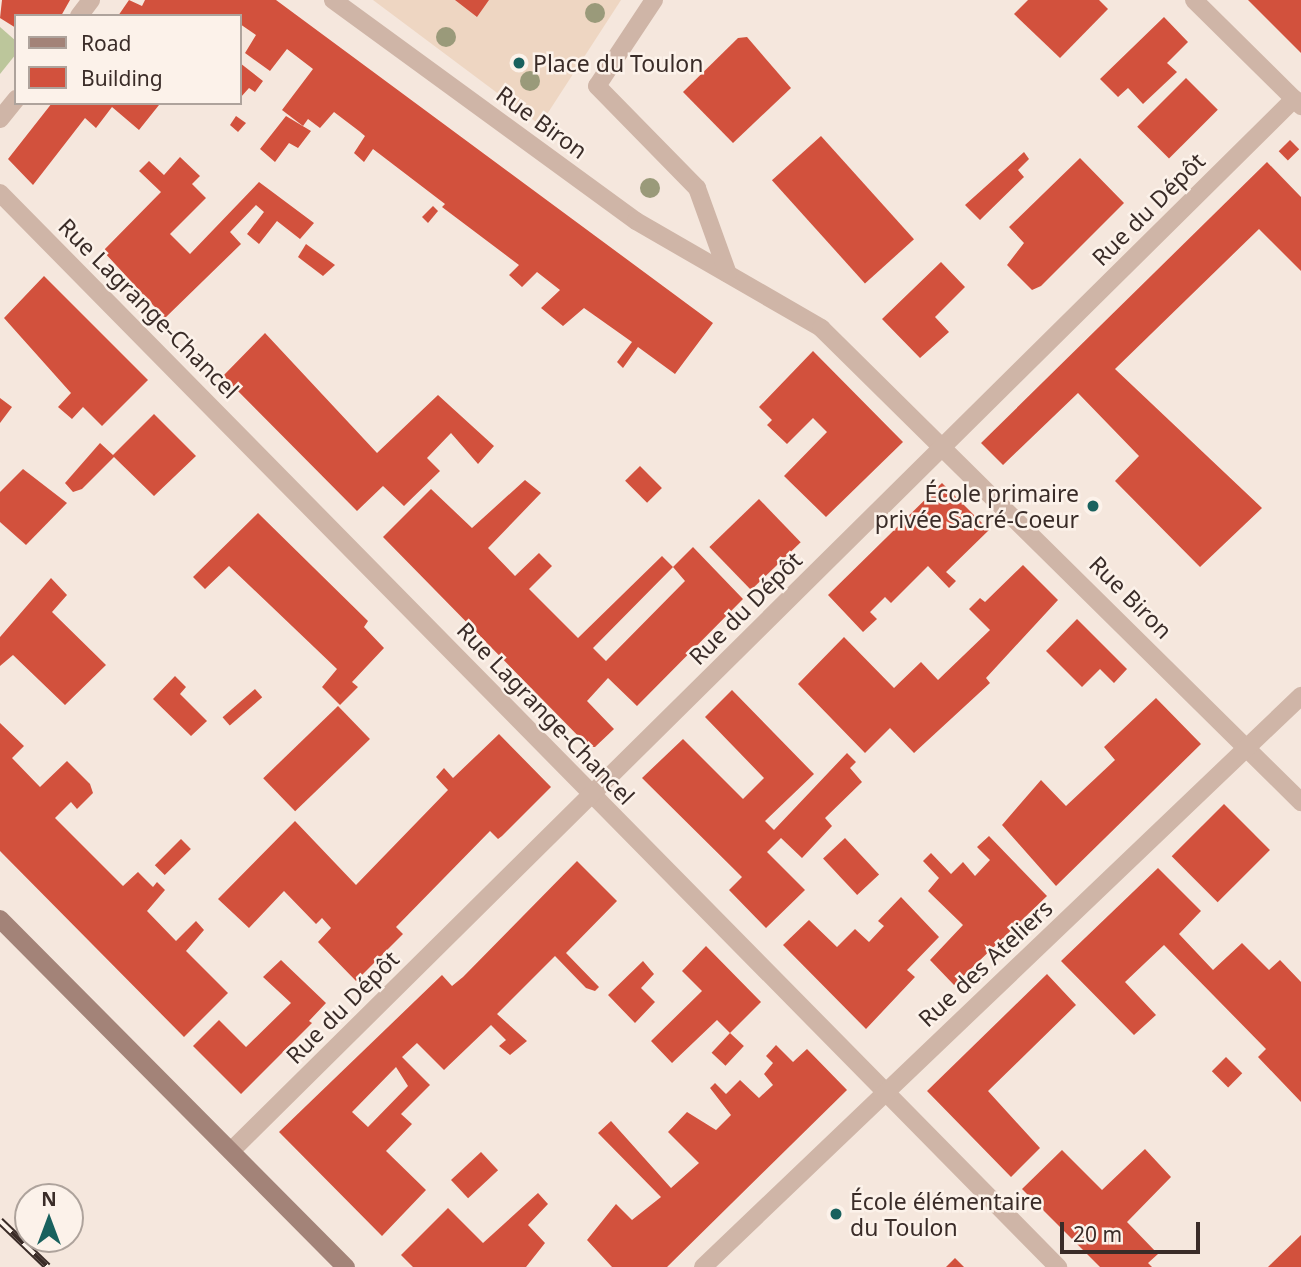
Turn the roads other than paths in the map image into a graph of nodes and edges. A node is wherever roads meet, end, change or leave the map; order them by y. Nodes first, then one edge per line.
1 (333, 0) edge
2 (654, 0) edge
3 (1194, 0) edge
4 (14, 102) edge
5 (1297, 103) edge
6 (0, 119) edge
7 (0, 193) edge
8 (728, 274) junction
9 (943, 446) junction
10 (1301, 696) edge
11 (1248, 748) junction
12 (590, 795) junction
13 (1301, 802) edge
14 (0, 919) edge
15 (884, 1091) junction
16 (231, 1151) junction
17 (346, 1267) edge
18 (703, 1267) edge
19 (1058, 1267) edge

1 - 8 street, Rue Biron
2 - 8 street
3 - 5 street
4 - 6 street
5 - 9 street, Rue du Dépôt
7 - 12 street, Rue Lagrange-Chancel
8 - 9 street, Rue Biron
9 - 11 street, Rue Biron
9 - 12 street, Rue du Dépôt
10 - 11 street, Rue des Ateliers
11 - 13 street, Rue Biron
11 - 15 street, Rue des Ateliers
12 - 15 street, Rue Lagrange-Chancel
12 - 16 street, Rue du Dépôt
14 - 16 main road
15 - 18 street, Rue des Ateliers
15 - 19 street, Rue Lagrange-Chancel
16 - 17 main road

